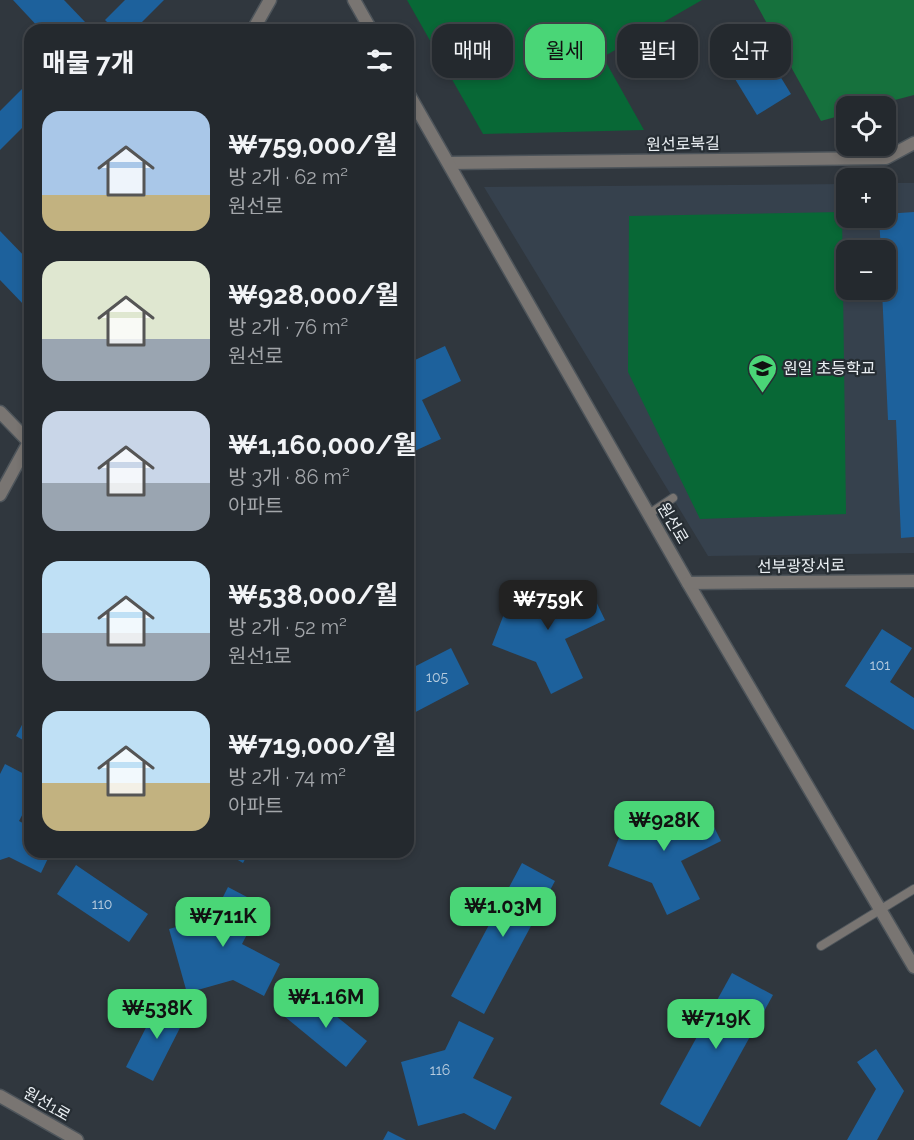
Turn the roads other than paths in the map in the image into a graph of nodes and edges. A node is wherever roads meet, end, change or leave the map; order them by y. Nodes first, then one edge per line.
1 (270, 0) edge
2 (354, 0) edge
3 (256, 24) edge
4 (368, 24) edge
5 (414, 103) edge
6 (914, 143) edge
7 (450, 163) junction
8 (0, 412) edge
9 (24, 435) edge
10 (24, 452) edge
11 (0, 495) edge
12 (673, 498) dead end
13 (649, 514) junction
14 (914, 581) edge
15 (688, 583) junction
16 (914, 889) edge
17 (880, 910) junction
18 (821, 946) dead end
19 (914, 967) edge
20 (0, 1096) edge
21 (77, 1140) edge

1 - 3 street
2 - 4 street
5 - 7 street, 원선로
6 - 7 street, 원선로북길
7 - 13 street, 원선로
8 - 9 street
10 - 11 street
12 - 13 lane
13 - 15 street, 원선로
14 - 15 street, 선부광장서로
15 - 17 street, 원선로
16 - 17 lane
17 - 18 lane
17 - 19 street, 원선로
20 - 21 street, 원선1로

